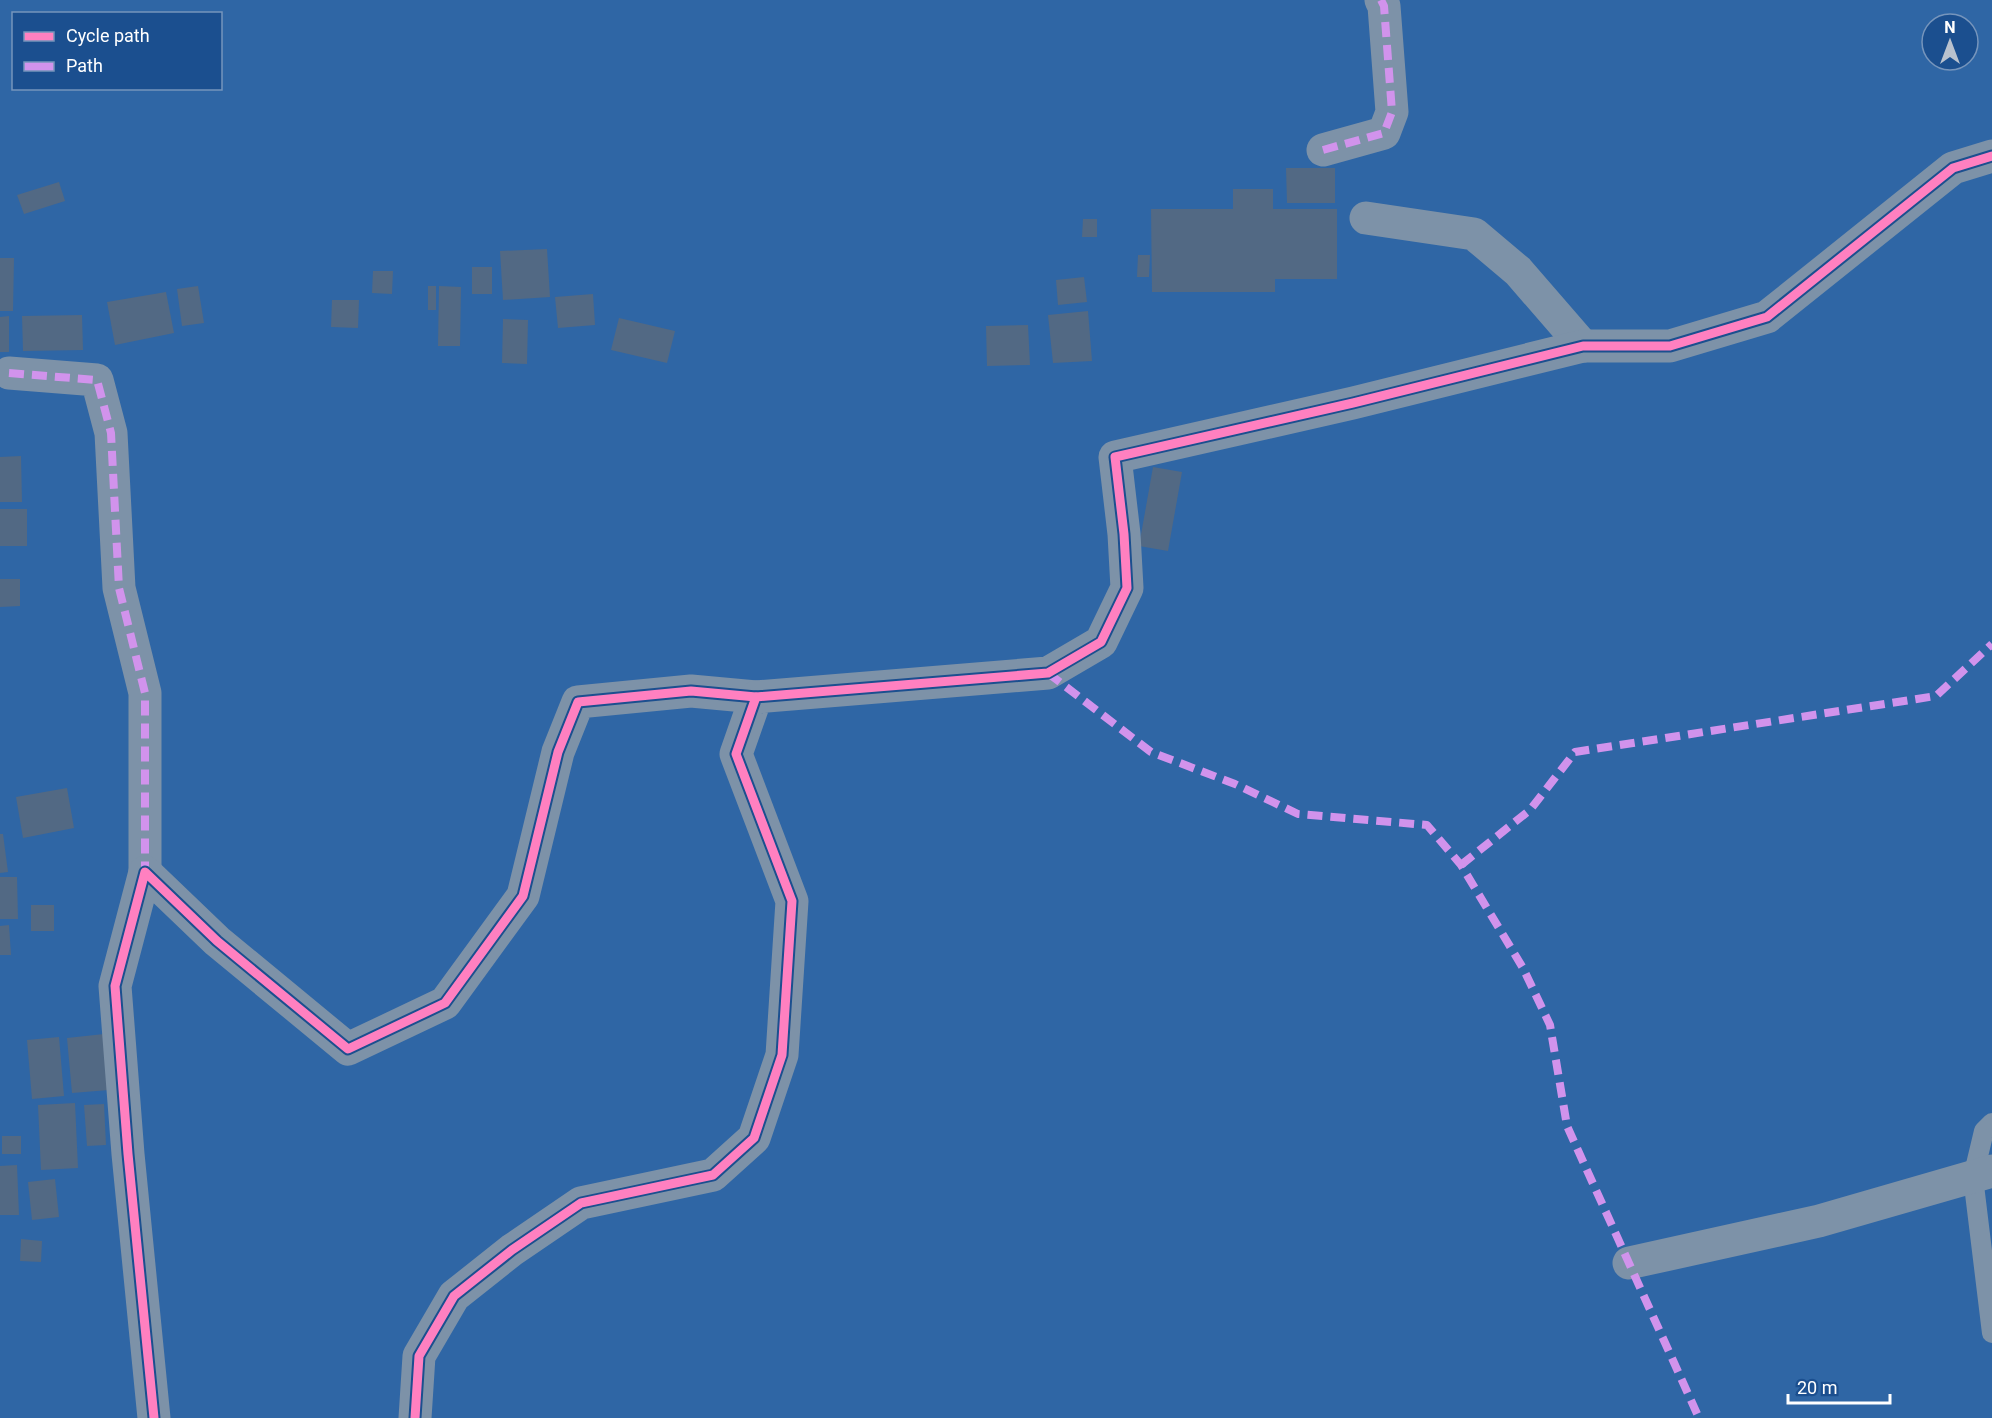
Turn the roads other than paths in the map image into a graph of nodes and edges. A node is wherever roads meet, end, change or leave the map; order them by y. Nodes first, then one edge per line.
1 (1381, 0) edge
2 (1323, 150) dead end
3 (1992, 156) edge
4 (1366, 218) dead end
5 (1583, 346) junction
6 (9, 373) dead end
7 (756, 697) junction
8 (145, 872) junction
9 (1992, 1123) edge
10 (1982, 1174) edge
11 (1629, 1263) dead end
12 (1992, 1333) edge
13 (154, 1418) edge
14 (415, 1418) edge

1 - 2 street
3 - 5 street
4 - 5 street
5 - 7 street
6 - 8 street
7 - 8 street
7 - 14 street
8 - 13 street
9 - 10 lane
10 - 11 street
10 - 12 lane

